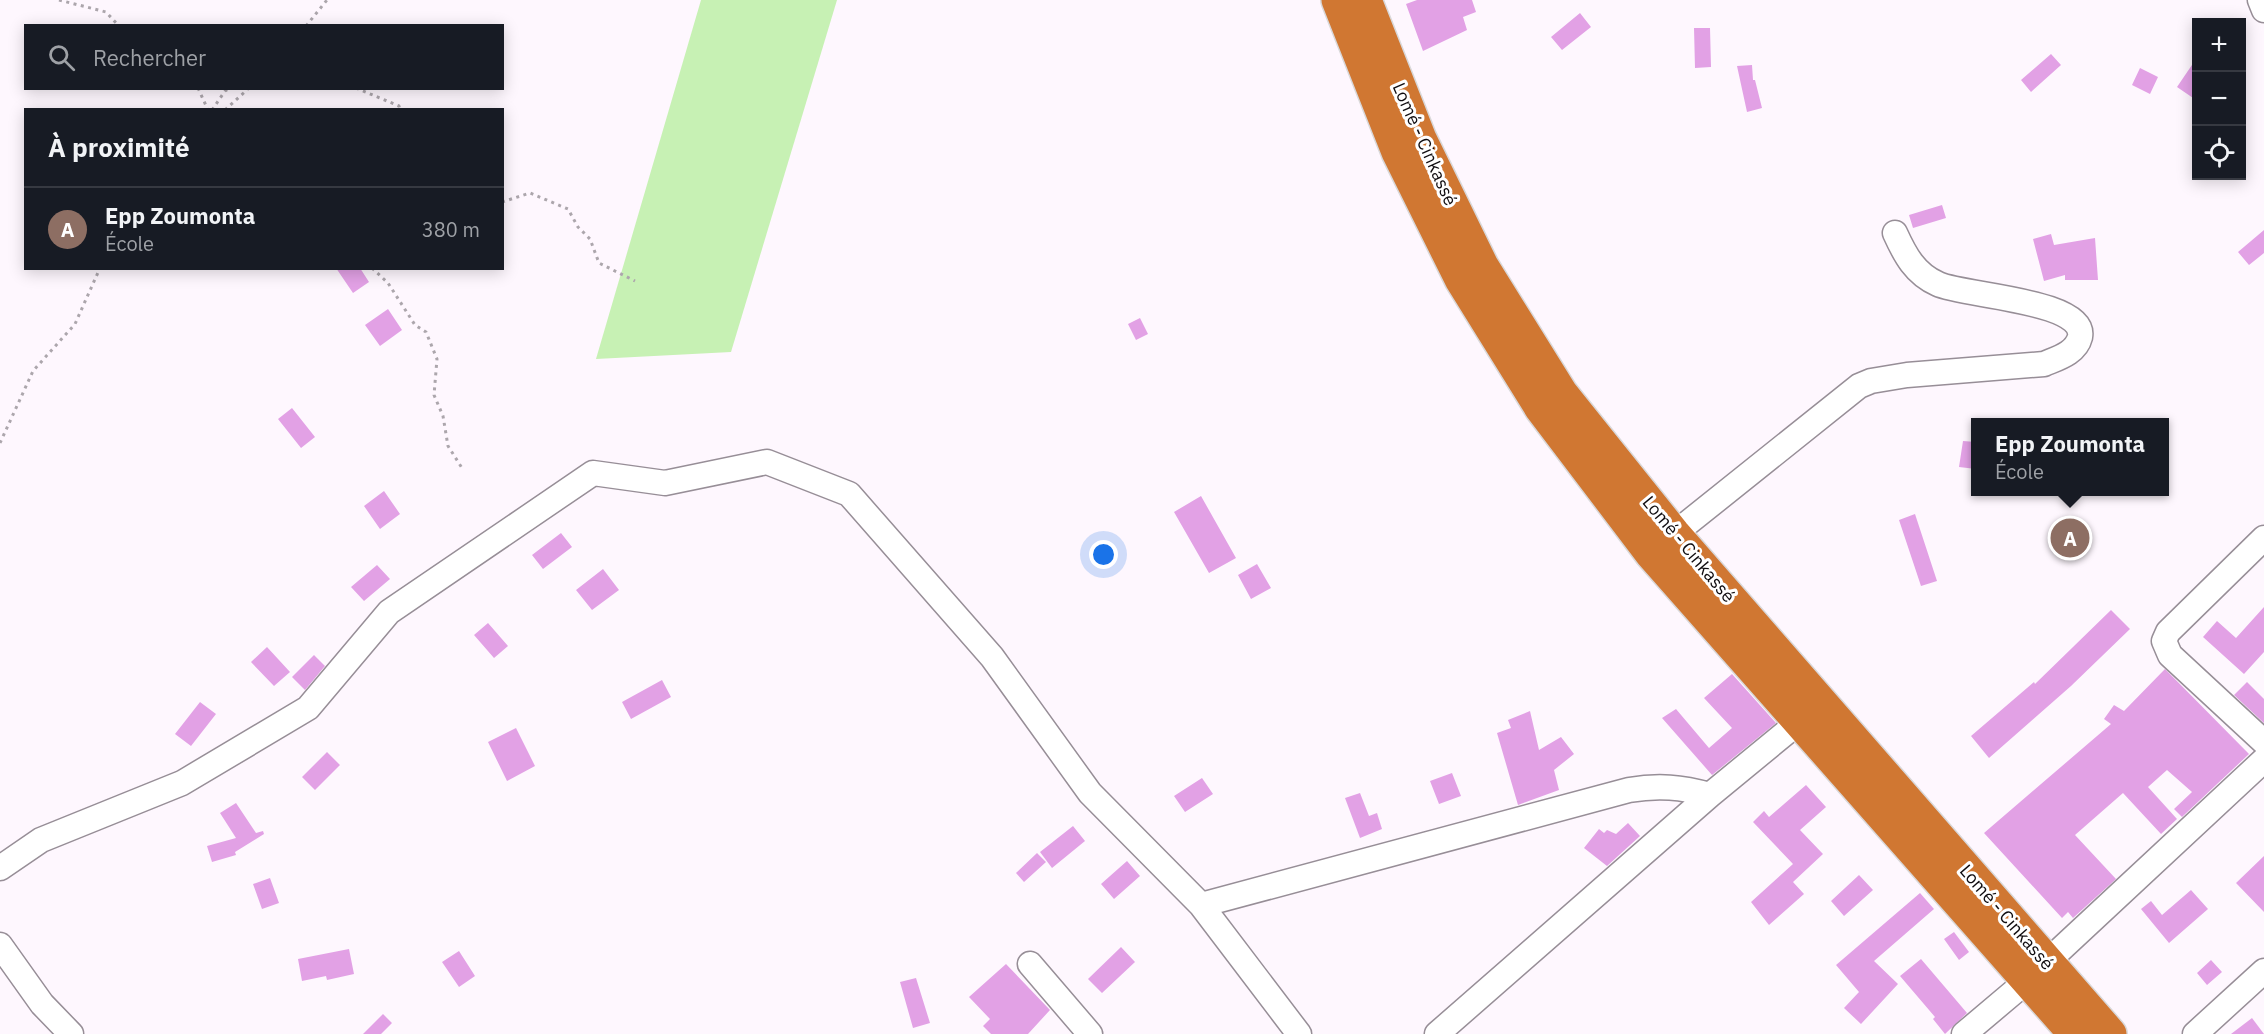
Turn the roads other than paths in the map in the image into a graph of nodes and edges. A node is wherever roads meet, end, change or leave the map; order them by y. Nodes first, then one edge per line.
1 (1338, 0) edge
2 (1365, 0) edge
3 (2260, 0) edge
4 (2264, 10) edge
5 (1895, 233) dead end
6 (1674, 534) junction
7 (2264, 538) edge
8 (1800, 721) junction
9 (2264, 742) edge
10 (2264, 760) edge
11 (1710, 795) junction
12 (1904, 818) junction
13 (0, 868) edge
14 (1201, 905) junction
15 (0, 945) edge
16 (1030, 964) dead end
17 (2037, 971) junction
18 (2264, 971) edge
19 (71, 1034) edge
20 (1090, 1034) edge
21 (1299, 1034) edge
22 (1437, 1034) edge
23 (1964, 1034) edge
24 (2075, 1034) edge
25 (2110, 1034) edge
26 (2194, 1034) edge

1 - 8 highway, Lomé - Cinkassé
2 - 6 highway, Lomé - Cinkassé
3 - 4 street
5 - 6 street
6 - 12 highway, Lomé - Cinkassé
7 - 9 street
8 - 11 street
8 - 12 highway, Lomé - Cinkassé
10 - 17 street
11 - 14 street
11 - 22 street
12 - 17 highway, Lomé - Cinkassé
13 - 14 street
14 - 21 street
15 - 19 street
16 - 20 street
17 - 23 street
17 - 24 highway, Lomé - Cinkassé
17 - 25 highway, Lomé - Cinkassé
18 - 26 street

